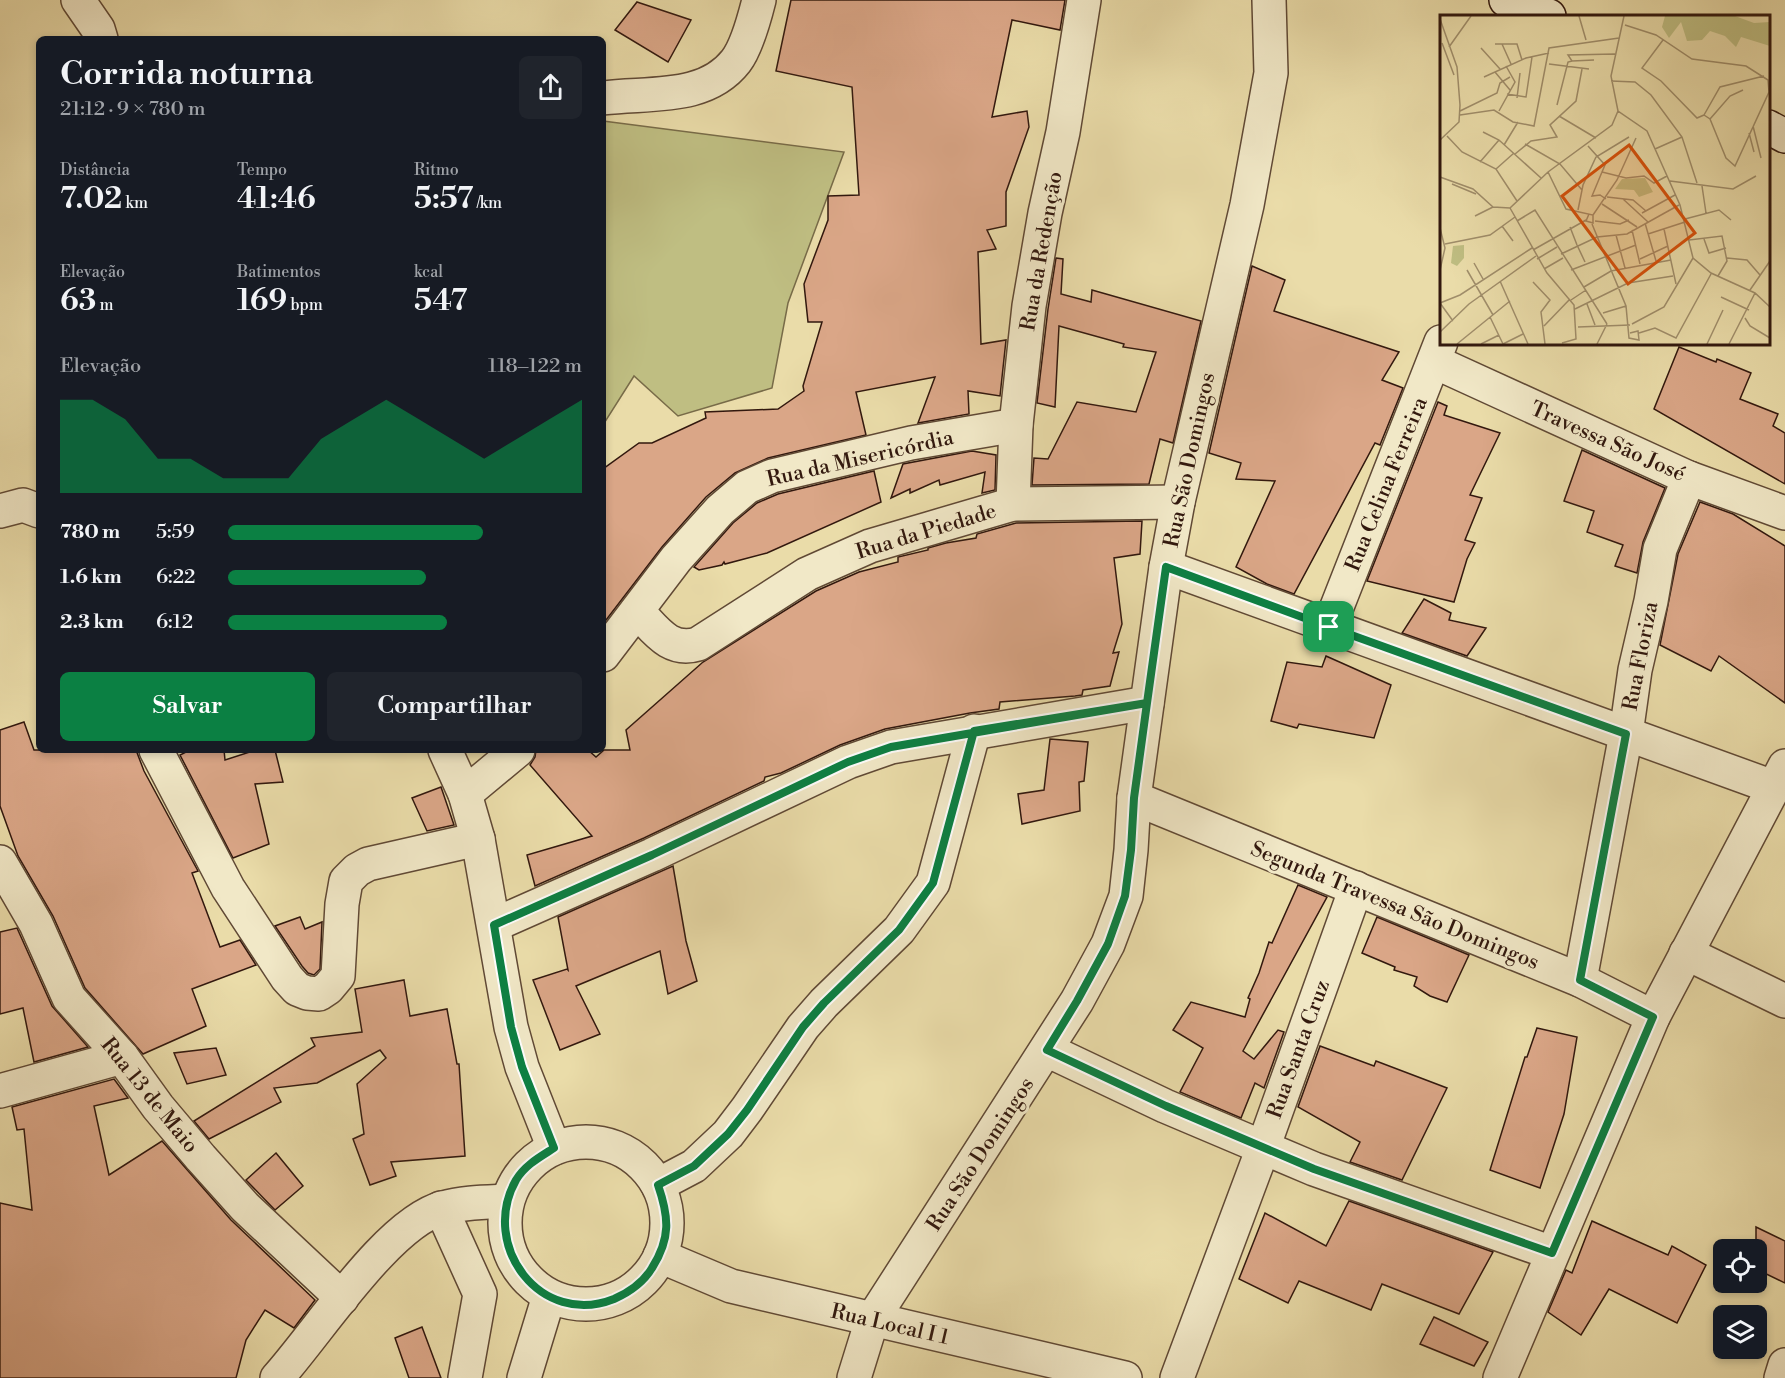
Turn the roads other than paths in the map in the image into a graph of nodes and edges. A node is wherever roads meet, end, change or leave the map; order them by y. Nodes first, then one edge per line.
1 (78, 0) edge
2 (759, 0) edge
3 (1084, 0) edge
4 (1269, 0) edge
5 (1506, 0) edge
6 (1544, 15) edge
7 (100, 36) edge
8 (606, 98) edge
9 (1770, 128) edge
10 (1785, 136) edge
11 (1438, 351) edge
12 (1016, 425) junction
13 (1689, 478) junction
14 (1178, 502) junction
15 (1013, 504) junction
16 (36, 510) edge
17 (0, 511) edge
18 (1785, 513) edge
19 (1166, 567) junction
20 (637, 610) junction
21 (1329, 627) junction
22 (606, 651) edge
23 (1147, 703) junction
24 (974, 731) junction
25 (1626, 734) junction
26 (158, 753) edge
27 (446, 753) edge
28 (514, 753) edge
29 (1779, 776) edge
30 (465, 794) junction
31 (1134, 798) junction
32 (478, 838) junction
33 (0, 862) edge
34 (1356, 888) junction
35 (494, 925) junction
36 (1686, 953) junction
37 (1580, 980) junction
38 (1785, 1000) edge
39 (1653, 1017) junction
40 (1047, 1050) junction
41 (122, 1057) junction
42 (0, 1091) edge
43 (554, 1148) junction
44 (1263, 1148) junction
45 (658, 1185) junction
46 (507, 1201) junction
47 (441, 1208) junction
48 (1552, 1253) junction
49 (660, 1256) junction
50 (549, 1296) junction
51 (342, 1298) junction
52 (872, 1320) junction
53 (1785, 1365) edge
54 (277, 1378) edge
55 (465, 1378) edge
56 (524, 1378) edge
57 (854, 1378) edge
58 (1125, 1378) edge
59 (1177, 1378) edge
60 (1500, 1378) edge
61 (1781, 1378) edge

1 - 7 street
2 - 8 street
3 - 12 street, Rua da Redenção
4 - 14 street, Rua São Domingos
5 - 6 street
9 - 10 street
11 - 13 street, Travessa São José
11 - 21 street, Rua Celina Ferreira
12 - 15 street, Rua da Redenção
12 - 20 street, Rua da Misericórdia
13 - 18 street, Travessa São José
13 - 25 street, Rua Floriza
14 - 15 street, Rua da Piedade
14 - 19 street, Rua São Domingos
15 - 20 street, Rua da Piedade
16 - 17 street
19 - 21 street
19 - 23 street, Rua São Domingos
20 - 22 street, Rua da Misericórdia
21 - 25 street
23 - 24 street
23 - 31 street, Rua São Domingos
24 - 35 street
24 - 45 street
25 - 29 street
25 - 37 street, Rua Floriza
26 - 32 street
27 - 30 street
28 - 30 street
29 - 36 street
30 - 32 street
31 - 34 street, Segunda Travessa São Domingos
31 - 40 street, Rua São Domingos
32 - 35 street
33 - 41 street, Rua 13 de Maio
34 - 37 street, Segunda Travessa São Domingos
34 - 44 street, Rua Santa Cruz
35 - 43 street
36 - 38 street
36 - 39 street
37 - 39 street, Segunda Travessa São Domingos
39 - 48 street
40 - 44 street
40 - 52 street, Rua São Domingos
41 - 42 street
41 - 51 street, Rua 13 de Maio
43 - 45 street
43 - 46 street
44 - 48 street
44 - 59 street, Rua Santa Cruz
45 - 49 street
46 - 47 street
46 - 50 street
47 - 51 street
47 - 55 street
48 - 60 street
49 - 50 street
49 - 52 street, Rua Local I 1
50 - 56 street
51 - 54 street
52 - 57 street, Rua São Domingos
52 - 58 street, Rua Local I 1
53 - 61 street

